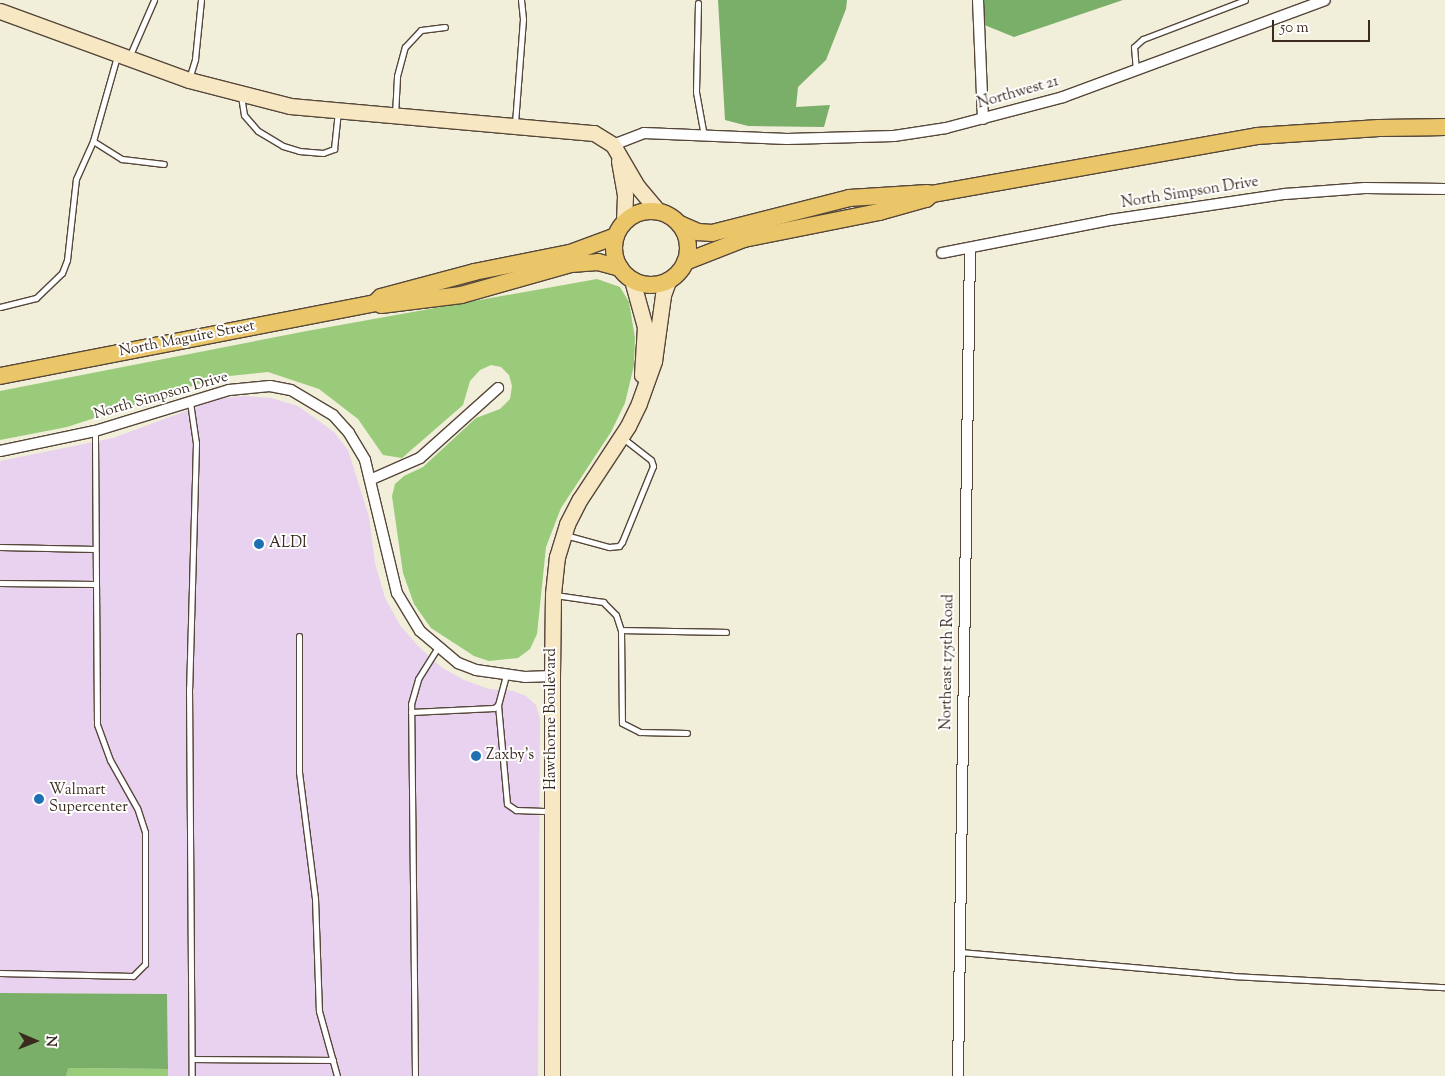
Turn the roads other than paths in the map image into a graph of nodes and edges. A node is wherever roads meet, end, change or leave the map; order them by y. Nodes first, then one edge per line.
1 (154, 0) edge
2 (201, 0) edge
3 (521, 0) edge
4 (978, 0) edge
5 (1245, 0) edge
6 (1325, 0) edge
7 (698, 3) dead end
8 (0, 11) edge
9 (445, 27) dead end
10 (123, 56) junction
11 (1136, 71) junction
12 (189, 80) junction
13 (241, 95) junction
14 (338, 111) junction
15 (395, 116) junction
16 (983, 119) junction
17 (515, 124) junction
18 (1445, 127) edge
19 (704, 136) junction
20 (93, 141) junction
21 (616, 151) junction
22 (164, 164) dead end
23 (1445, 189) edge
24 (932, 194) junction
25 (658, 211) junction
26 (624, 221) junction
27 (680, 224) junction
28 (616, 236) junction
29 (970, 248) junction
30 (942, 253) dead end
31 (685, 262) junction
32 (626, 274) junction
33 (668, 281) junction
34 (374, 303) junction
35 (0, 307) edge
36 (0, 376) edge
37 (645, 384) junction
38 (498, 388) dead end
39 (190, 401) junction
40 (95, 431) junction
41 (622, 436) junction
42 (0, 451) edge
43 (372, 479) junction
44 (563, 535) junction
45 (0, 547) edge
46 (95, 549) junction
47 (0, 583) edge
48 (95, 584) junction
49 (552, 594) junction
50 (621, 630) junction
51 (726, 632) dead end
52 (299, 636) dead end
53 (437, 648) junction
54 (506, 676) junction
55 (552, 676) junction
56 (498, 705) junction
57 (412, 712) junction
58 (687, 733) dead end
59 (552, 811) junction
60 (960, 952) junction
61 (0, 973) edge
62 (1445, 987) edge
63 (192, 1059) junction
64 (333, 1060) junction
65 (192, 1076) edge
66 (338, 1076) edge
67 (415, 1076) edge
68 (552, 1076) edge
69 (958, 1076) edge

1 - 10 lane
2 - 12 lane
3 - 17 lane
4 - 16 street
5 - 11 lane
6 - 11 street, Northwest 21
7 - 19 lane
8 - 10 street
9 - 15 lane
10 - 12 street
10 - 20 lane
11 - 16 street, Northwest 21
12 - 13 street
13 - 14 street
13 - 14 lane
14 - 15 street
15 - 17 street
16 - 19 street, Northwest 21
17 - 21 street
18 - 24 main road
19 - 21 street, Northwest 21
20 - 22 lane
20 - 35 lane
21 - 25 street
21 - 26 street
23 - 29 street, North Simpson Drive
24 - 27 main road
24 - 31 main road
25 - 26 main road
25 - 27 main road
26 - 28 main road
27 - 31 main road
28 - 32 main road
28 - 34 main road, North Maguire Street
29 - 30 street, North Simpson Drive
29 - 60 street, Northeast 175th Road
31 - 33 main road
32 - 33 main road
32 - 34 main road, North Maguire Street
32 - 37 street, Hawthorne Boulevard
33 - 37 street, Hawthorne Boulevard
34 - 36 main road, North Maguire Street
37 - 41 street, Hawthorne Boulevard
38 - 43 street
39 - 40 street, North Simpson Drive
39 - 43 street, North Simpson Drive
39 - 63 lane
40 - 42 street, North Simpson Drive
40 - 46 lane
41 - 44 street, Hawthorne Boulevard
41 - 44 lane
43 - 53 street, North Simpson Drive
44 - 49 street, Hawthorne Boulevard
45 - 46 lane
46 - 48 lane
47 - 48 lane
48 - 61 lane
49 - 50 lane
49 - 55 street, Hawthorne Boulevard
50 - 51 lane
50 - 58 lane
52 - 64 lane
53 - 54 street, North Simpson Drive
53 - 57 lane
54 - 55 street, North Simpson Drive
54 - 56 lane
55 - 59 street, Hawthorne Boulevard
56 - 57 lane
56 - 59 lane
57 - 67 lane
59 - 68 street, Hawthorne Boulevard
60 - 62 lane
60 - 69 street, Northeast 175th Road
63 - 64 lane
63 - 65 lane
64 - 66 lane

